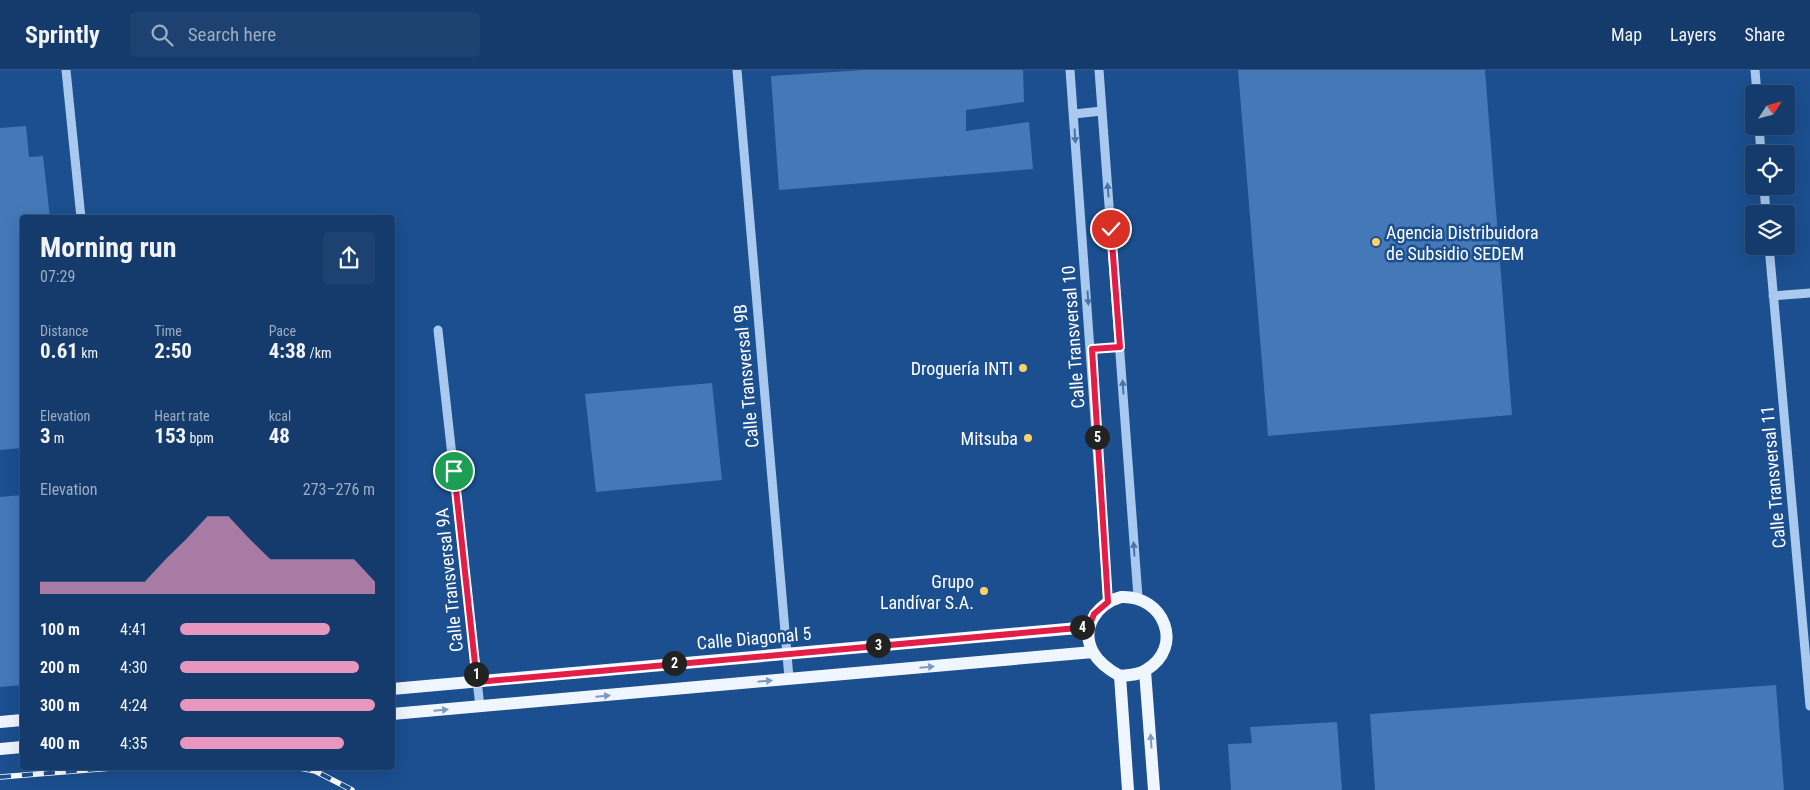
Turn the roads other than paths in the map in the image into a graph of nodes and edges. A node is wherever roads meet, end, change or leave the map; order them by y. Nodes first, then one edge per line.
1 (66, 70) edge
2 (737, 70) edge
3 (1070, 70) edge
4 (1099, 70) edge
5 (1755, 70) edge
6 (1756, 85) edge
7 (1102, 111) junction
8 (1074, 114) junction
9 (81, 215) edge
10 (1770, 255) edge
11 (1810, 293) edge
12 (1773, 296) junction
13 (438, 330) dead end
14 (1120, 347) junction
15 (1092, 349) junction
16 (1138, 598) junction
17 (1108, 602) junction
18 (1089, 627) junction
19 (1093, 652) junction
20 (786, 653) junction
21 (1145, 671) junction
22 (1120, 676) junction
23 (789, 678) junction
24 (477, 682) junction
25 (395, 689) edge
26 (1810, 706) edge
27 (480, 707) junction
28 (395, 714) edge
29 (20, 720) edge
30 (0, 722) edge
31 (20, 747) edge
32 (0, 749) edge
33 (1128, 790) edge
34 (1154, 790) edge

1 - 9 street
2 - 20 street, Calle Transversal 9B
3 - 8 street, Calle Transversal 10
4 - 7 street
5 - 6 street
7 - 8 street
14 -> 7 street
8 -> 15 street, Calle Transversal 10
10 - 12 street, Calle Transversal 11
11 - 12 street
12 - 26 street, Calle Transversal 11
13 - 24 street, Calle Transversal 9A
14 - 15 street
16 -> 14 street
15 - 17 street, Calle Transversal 10
16 - 17 main road
16 - 21 main road
17 - 18 main road
18 - 19 main road
18 - 20 main road, Calle Diagonal 5
19 - 22 main road
23 -> 19 main road
20 - 23 street, Calle Transversal 9B
20 - 24 main road, Calle Diagonal 5
21 - 22 main road
34 -> 21 main road
22 - 33 main road
27 -> 23 main road
24 - 25 main road, Calle Diagonal 5
24 - 27 street, Calle Transversal 9A
28 -> 27 main road
29 - 30 main road
31 - 32 main road

